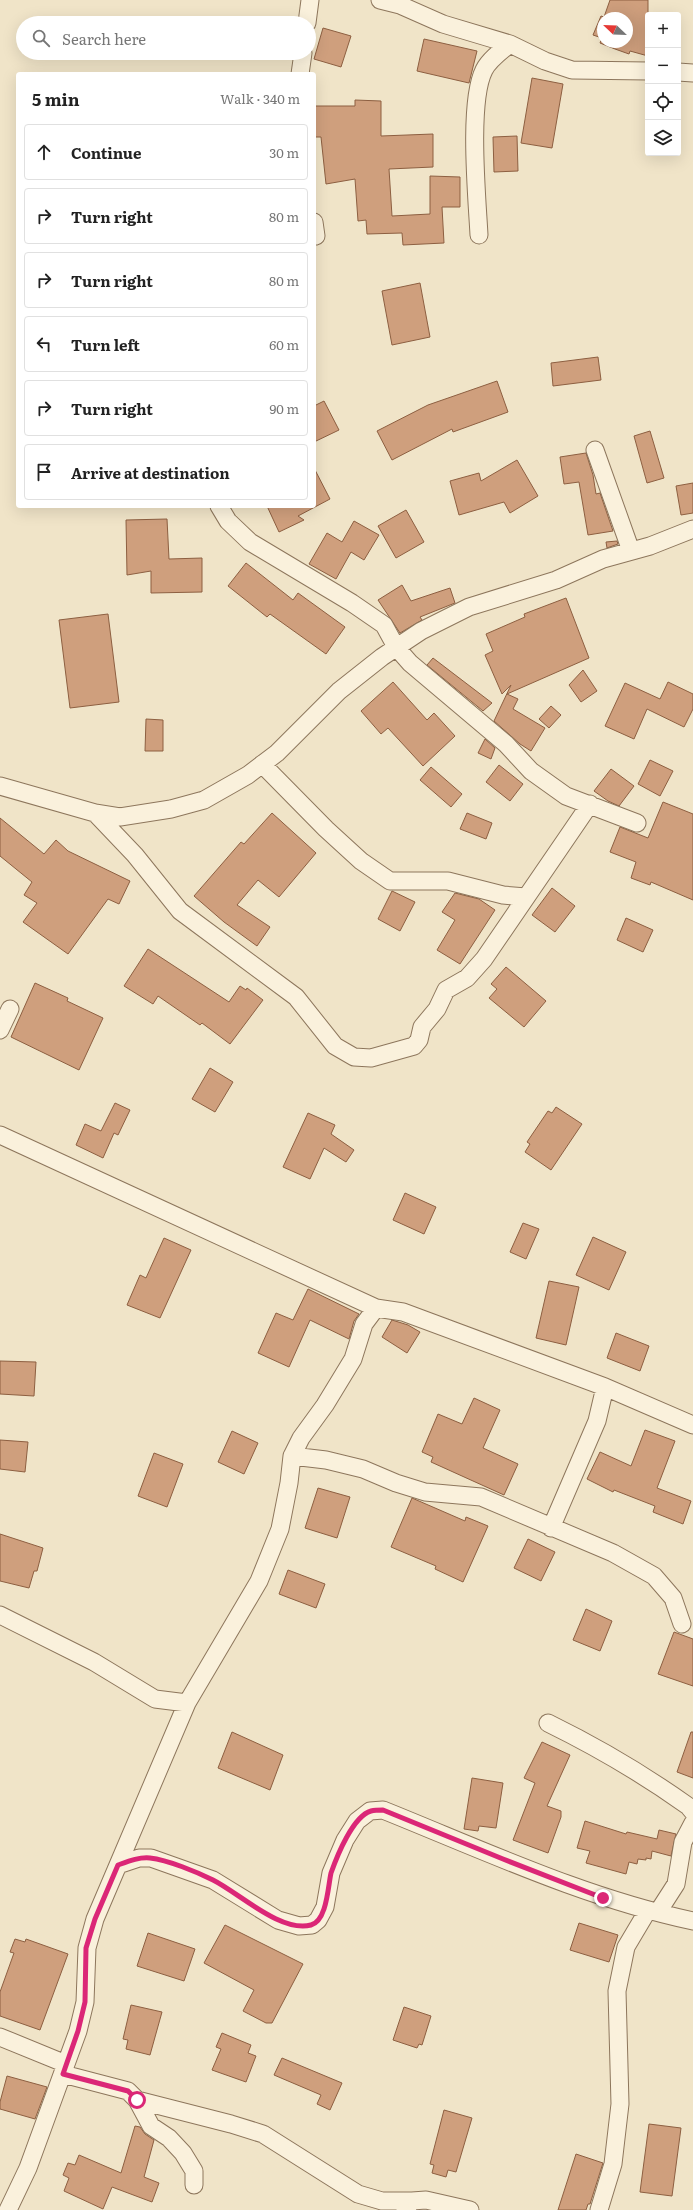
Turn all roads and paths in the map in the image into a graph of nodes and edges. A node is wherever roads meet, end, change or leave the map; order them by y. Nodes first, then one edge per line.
1 (310, 0) edge
2 (380, 0) edge
3 (401, 3) edge
4 (308, 16) edge
5 (510, 44) junction
6 (302, 60) edge
7 (645, 71) edge
8 (300, 72) edge
9 (681, 72) edge
10 (693, 73) edge
11 (478, 235) dead end
12 (595, 450) dead end
13 (220, 508) edge
14 (693, 528) edge
15 (631, 551) junction
16 (396, 647) junction
17 (262, 764) junction
18 (0, 786) edge
19 (590, 804) junction
20 (95, 813) junction
21 (637, 823) dead end
22 (526, 897) junction
23 (10, 1009) dead end
24 (0, 1030) edge
25 (0, 1135) edge
26 (376, 1308) junction
27 (605, 1387) junction
28 (693, 1424) edge
29 (292, 1456) junction
30 (551, 1528) junction
31 (0, 1616) edge
32 (682, 1624) dead end
33 (187, 1703) junction
34 (548, 1723) dead end
35 (693, 1812) edge
36 (693, 1823) edge
37 (118, 1865) junction
38 (653, 1911) junction
39 (693, 1921) edge
40 (0, 2037) edge
41 (65, 2069) junction
42 (137, 2100) junction
43 (194, 2185) dead end
44 (408, 2206) edge
45 (8, 2210) edge
46 (470, 2210) edge
47 (598, 2210) edge

1 - 4 street
2 - 3 street
3 - 5 street
5 - 7 street
5 - 11 street
6 - 8 street
9 - 10 street
12 - 15 street
13 - 16 street
14 - 15 street
15 - 16 street
16 - 17 street
16 - 19 street
17 - 20 street
17 - 22 street
18 - 20 street
19 - 21 street
19 - 22 street
20 - 22 street
23 - 24 street
25 - 26 street
26 - 27 street
26 - 29 street
27 - 28 street
27 - 30 street
29 - 30 street
29 - 33 street
30 - 32 street
31 - 33 street
33 - 37 street
34 - 35 street
36 - 38 street
37 - 38 street
37 - 41 street
38 - 39 street
38 - 47 street
40 - 41 street
41 - 42 street
41 - 45 street
42 - 43 street
42 - 44 street
44 - 46 street

